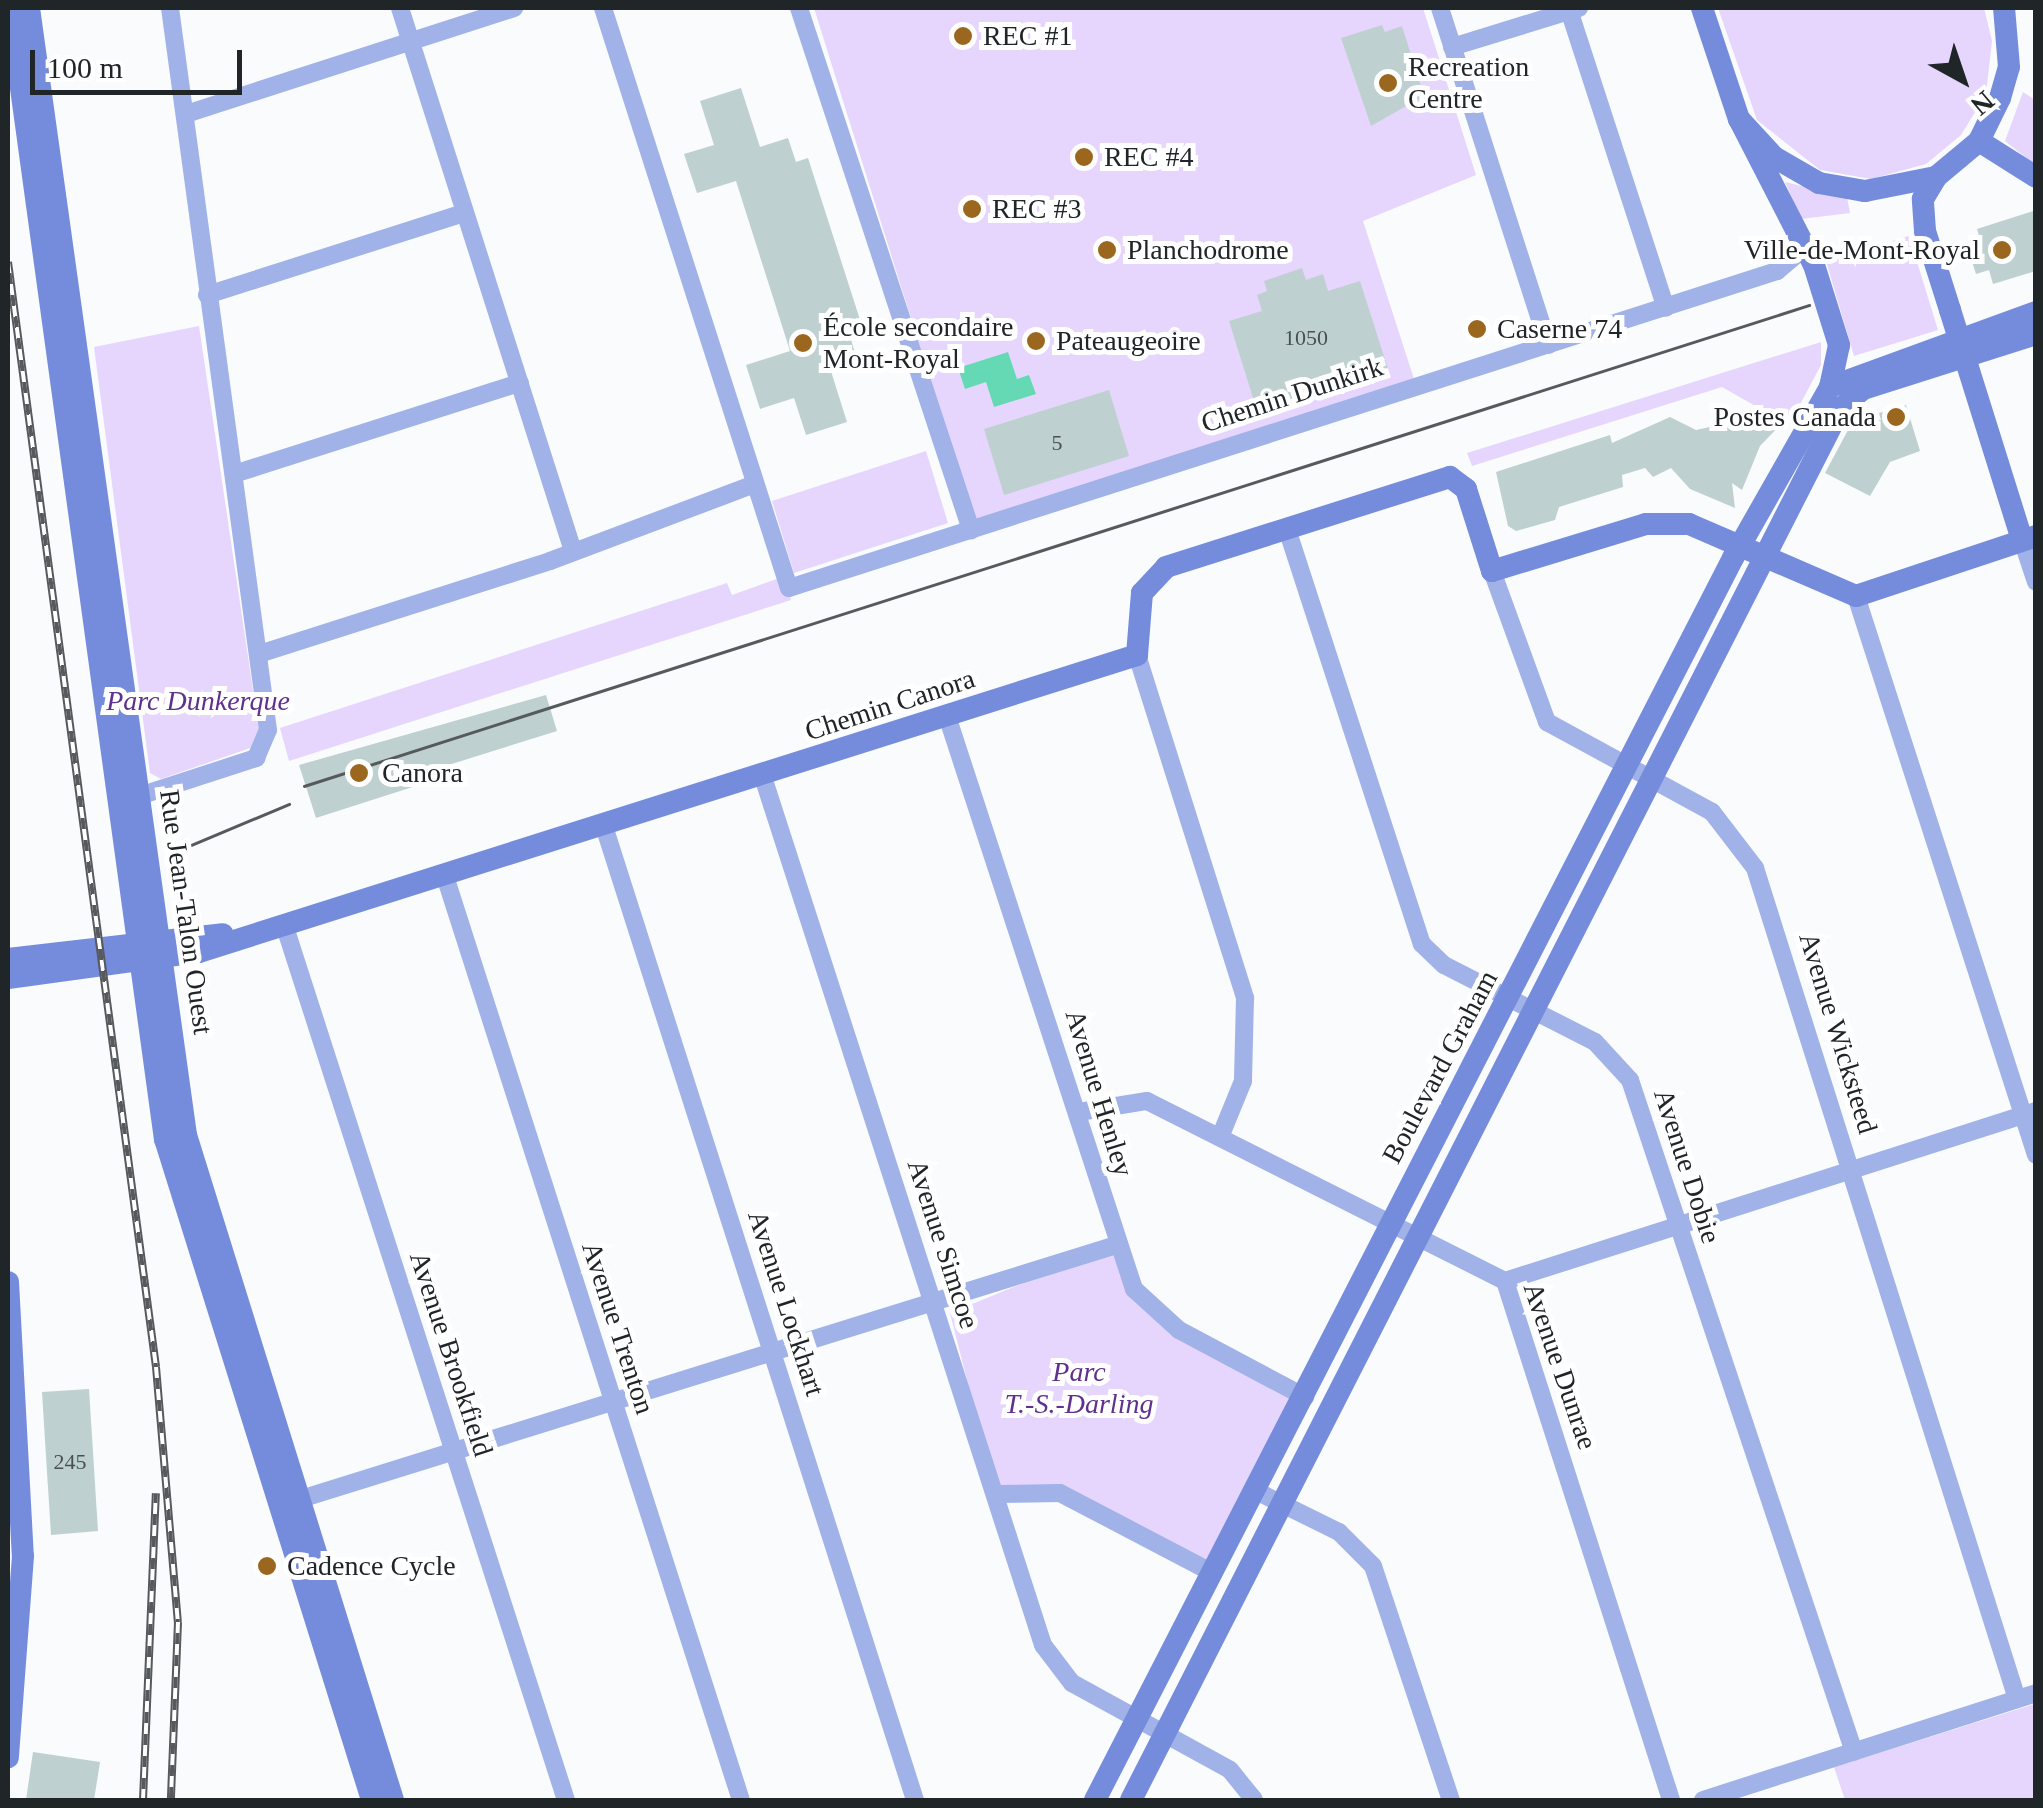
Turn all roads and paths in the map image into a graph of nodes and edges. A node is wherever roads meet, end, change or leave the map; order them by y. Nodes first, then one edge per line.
1 (10, 8) edge
2 (29, 8) edge
3 (170, 8) edge
4 (400, 8) edge
5 (514, 8) edge
6 (603, 8) edge
7 (799, 8) edge
8 (1440, 8) edge
9 (1702, 8) edge
10 (2004, 8) edge
11 (1574, 9) edge
12 (410, 40) junction
13 (1452, 48) junction
14 (186, 114) junction
15 (1739, 119) junction
16 (1978, 141) junction
17 (1936, 177) junction
18 (2036, 177) edge
19 (464, 214) junction
20 (1810, 256) junction
21 (207, 295) junction
22 (1666, 308) junction
23 (2036, 312) edge
24 (2036, 334) edge
25 (1548, 345) junction
26 (1839, 345) junction
27 (1962, 348) junction
28 (1858, 381) junction
29 (520, 383) junction
30 (1830, 386) junction
31 (234, 474) junction
32 (756, 484) junction
33 (1287, 528) junction
34 (970, 530) junction
35 (2029, 538) edge
36 (1742, 544) junction
37 (573, 551) junction
38 (1769, 557) junction
39 (1492, 571) junction
40 (2036, 582) edge
41 (1856, 596) junction
42 (258, 654) junction
43 (1137, 655) junction
44 (948, 718) junction
45 (1628, 769) junction
46 (763, 777) junction
47 (1651, 782) junction
48 (130, 799) junction
49 (603, 823) junction
50 (444, 873) junction
51 (284, 924) junction
52 (152, 951) junction
53 (8, 960) edge
54 (8, 978) edge
55 (1510, 1000) junction
56 (1534, 1012) junction
57 (1078, 1112) junction
58 (2029, 1113) edge
59 (1221, 1136) junction
60 (2036, 1155) edge
61 (1850, 1172) junction
62 (1393, 1222) junction
63 (1677, 1226) junction
64 (1420, 1236) junction
65 (1116, 1245) junction
66 (8, 1282) edge
67 (1506, 1282) junction
68 (932, 1298) junction
69 (772, 1348) junction
70 (1306, 1397) junction
71 (611, 1398) junction
72 (453, 1450) junction
73 (1256, 1490) junction
74 (996, 1494) junction
75 (288, 1504) junction
76 (1281, 1504) junction
77 (1212, 1573) junction
78 (2026, 1696) edge
79 (1136, 1721) junction
80 (1164, 1736) junction
81 (1854, 1752) junction
82 (8, 1757) edge
83 (372, 1800) edge
84 (393, 1800) edge
85 (566, 1800) edge
86 (741, 1800) edge
87 (915, 1800) edge
88 (1096, 1800) edge
89 (1131, 1800) edge
90 (1254, 1800) edge
91 (1452, 1800) edge
92 (1672, 1800) edge
93 (1703, 1800) edge

1 - 48 street, Rue Jean-Talon Ouest
2 - 48 street, Rue Jean-Talon Ouest
3 - 14 street
4 - 12 street
5 - 12 street
6 - 32 street
7 - 34 street
8 - 13 street
9 - 15 street
10 - 16 street
11 - 13 street
11 - 22 street
12 - 14 street
12 - 19 street
13 - 25 street
14 - 21 street
15 - 17 street
15 - 20 street
16 - 17 street
16 - 18 street
17 - 27 street, bridge
19 - 21 street
19 - 29 street
20 - 22 street, Chemin Dunkirk
20 - 26 street, bridge
21 - 31 street
22 - 25 street, Chemin Dunkirk
23 - 27 street
24 - 27 street
25 - 34 street, Chemin Dunkirk
26 - 28 street
26 - 30 street
27 - 28 street
27 - 35 street
28 - 30 street
28 - 38 street, Boulevard Graham
29 - 31 street
29 - 37 street
30 - 36 street, Boulevard Graham
31 - 42 street
32 - 34 street, Chemin Dunkirk
32 - 37 street
33 - 39 street, Avenue Wicksteed
33 - 43 street
33 - 55 street, Avenue Dobie
35 - 40 street
35 - 41 street
36 - 38 street
36 - 39 street
36 - 45 street, Boulevard Graham
37 - 42 street
38 - 41 street
38 - 47 street, Boulevard Graham
39 - 45 street, Avenue Wicksteed
41 - 58 street
42 - 48 street
43 - 44 street, Chemin Canora
43 - 59 street
44 - 46 street, Chemin Canora
44 - 57 street, Avenue Henley
45 - 47 street, Avenue Wicksteed
45 - 55 street, Boulevard Graham
46 - 49 street, Chemin Canora
46 - 68 street, Avenue Simcoe
47 - 56 street, Boulevard Graham
47 - 61 street, Avenue Wicksteed
48 - 52 street, Rue Jean-Talon Ouest
49 - 50 street, Chemin Canora
49 - 69 street, Avenue Lockhart
50 - 51 street, Chemin Canora
50 - 71 street, Avenue Trenton
51 - 52 street, Chemin Canora
51 - 72 street, Avenue Brookfield
52 - 53 street
52 - 54 street
52 - 75 street, Rue Jean-Talon Ouest
55 - 56 street, Avenue Dobie
55 - 62 street, Boulevard Graham
56 - 63 street, Avenue Dobie
56 - 64 street, Boulevard Graham
57 - 59 street, Avenue Dunrae
57 - 65 street, Avenue Henley
58 - 60 street
58 - 61 street
59 - 62 street, Avenue Dunrae
61 - 63 street
61 - 78 street, Avenue Wicksteed
62 - 64 street, Avenue Dunrae
62 - 70 street, Boulevard Graham
63 - 67 street
63 - 81 street, Avenue Dobie
64 - 67 street, Avenue Dunrae
64 - 76 street, Boulevard Graham
65 - 68 street
65 - 70 street, Avenue Henley
66 - 82 street
67 - 92 street, Avenue Dunrae
68 - 69 street
68 - 74 street, Avenue Simcoe
69 - 71 street
69 - 87 street, Avenue Lockhart
70 - 73 street, Boulevard Graham
71 - 72 street
71 - 86 street, Avenue Trenton
72 - 75 street
72 - 85 street, Avenue Brookfield
73 - 76 street
73 - 77 street, Boulevard Graham
74 - 77 street
74 - 79 street, Avenue Simcoe
75 - 83 street, Rue Jean-Talon Ouest
75 - 84 street, Rue Jean-Talon Ouest
76 - 80 street, Boulevard Graham
76 - 91 street
77 - 79 street, Boulevard Graham
78 - 81 street
79 - 80 street, Avenue Simcoe
79 - 88 street, Boulevard Graham
80 - 89 street, Boulevard Graham
80 - 90 street, Avenue Simcoe
81 - 93 street

